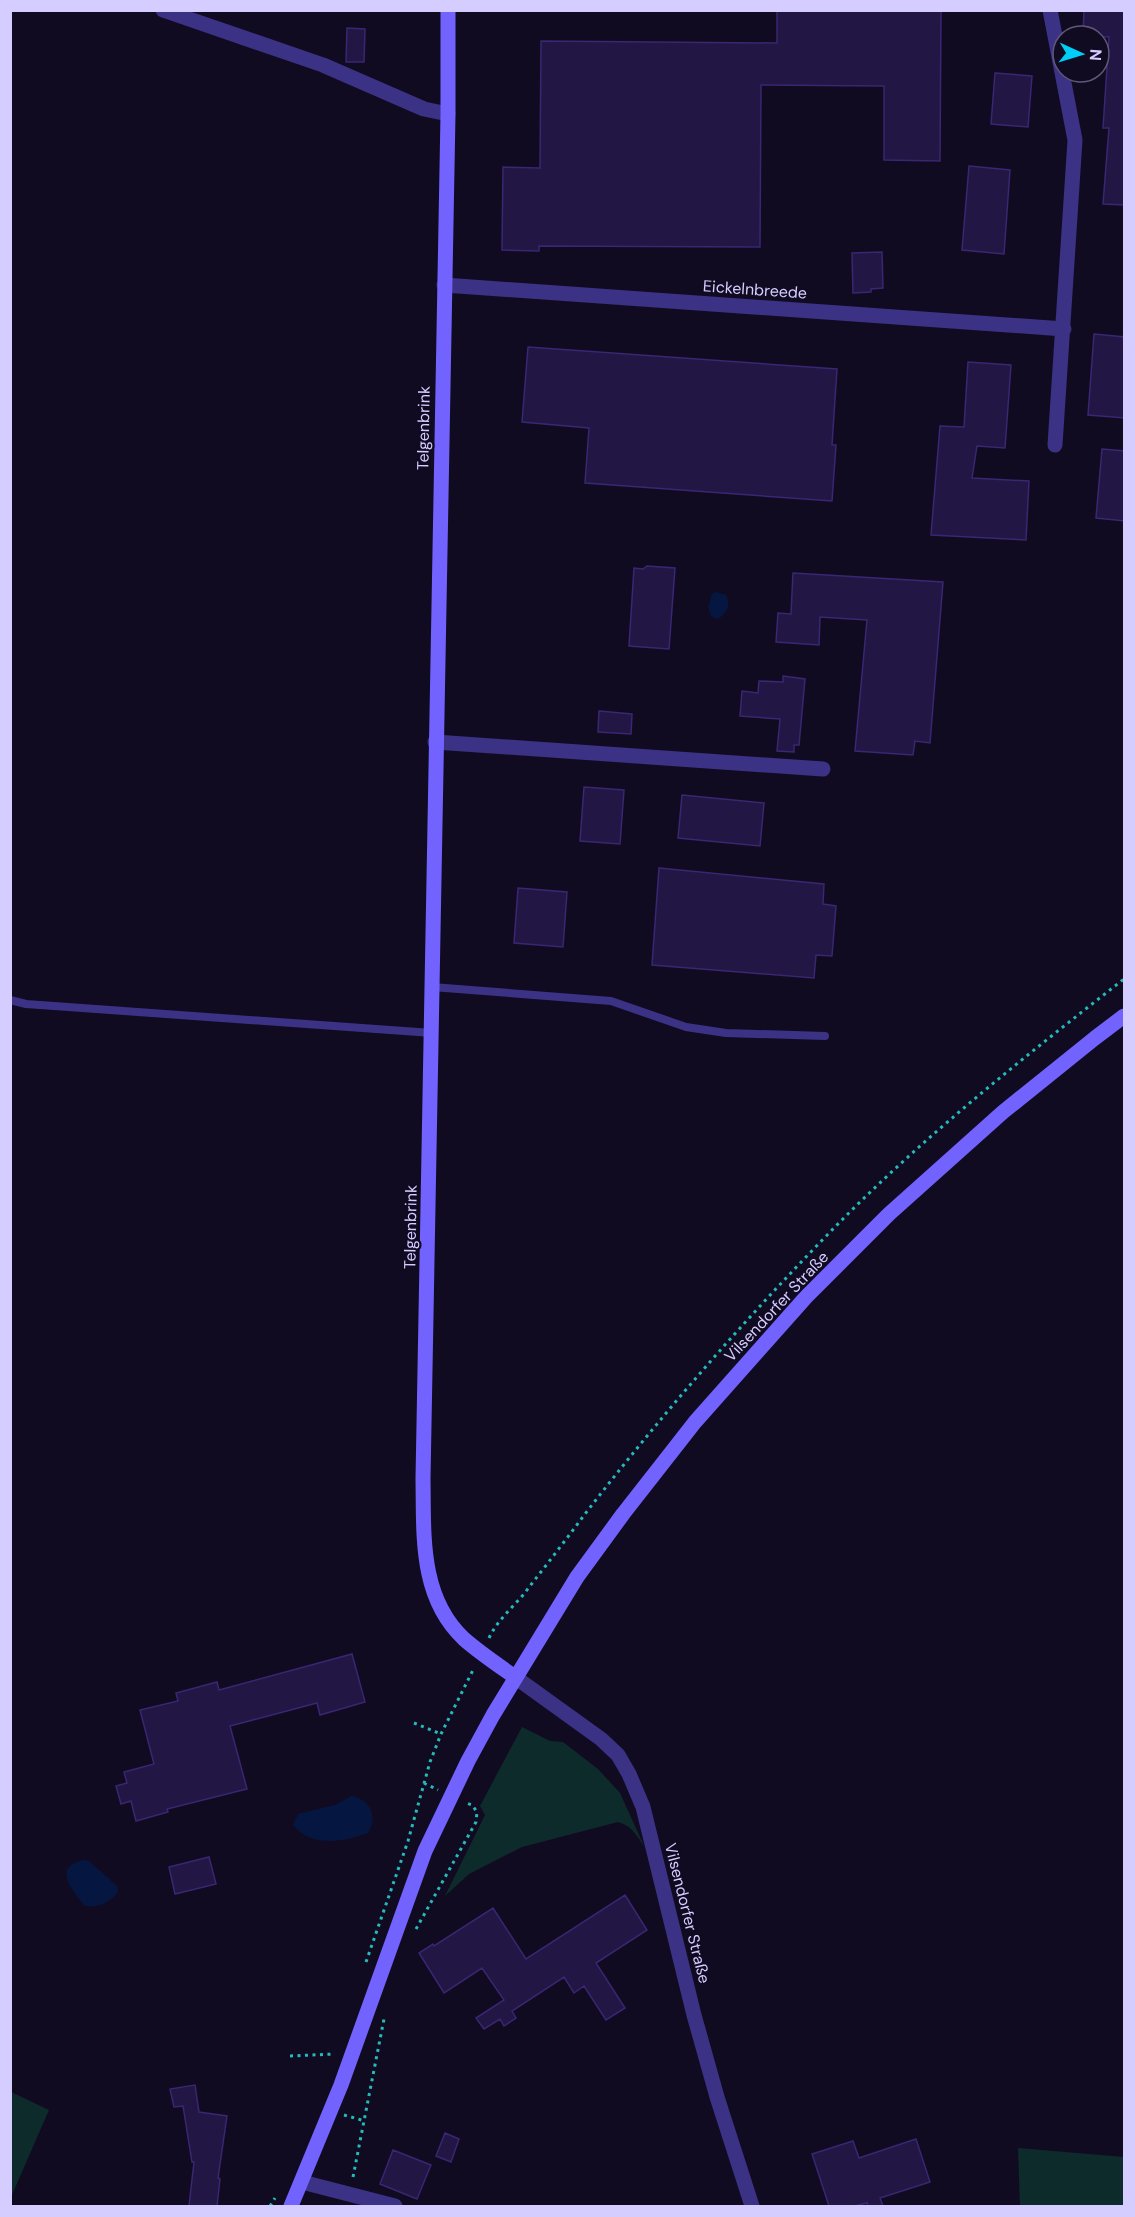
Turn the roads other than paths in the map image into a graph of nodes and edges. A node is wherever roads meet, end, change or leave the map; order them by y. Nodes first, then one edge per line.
1 (163, 10) edge
2 (448, 10) edge
3 (1050, 10) edge
4 (448, 114) junction
5 (444, 285) junction
6 (1064, 329) junction
7 (1055, 445) dead end
8 (435, 742) junction
9 (823, 769) dead end
10 (432, 987) junction
11 (10, 1000) edge
12 (1125, 1016) edge
13 (432, 1033) junction
14 (825, 1036) dead end
15 (515, 1677) junction
16 (302, 2182) junction
17 (291, 2206) edge
18 (395, 2206) edge
19 (752, 2206) edge

1 - 4 street
2 - 4 street, Telgenbrink
3 - 6 street
4 - 5 street, Telgenbrink
5 - 6 street, Eickelnbreede
5 - 8 street, Telgenbrink
6 - 7 street
8 - 9 street
8 - 10 street, Telgenbrink
10 - 13 street, Telgenbrink
10 - 14 lane
11 - 13 lane
12 - 15 street, Vilsendorfer Straße
13 - 15 street, Telgenbrink
15 - 16 street, Vilsendorfer Straße
15 - 19 street, Vilsendorfer Straße
16 - 17 street, Vilsendorfer Straße
16 - 18 street

